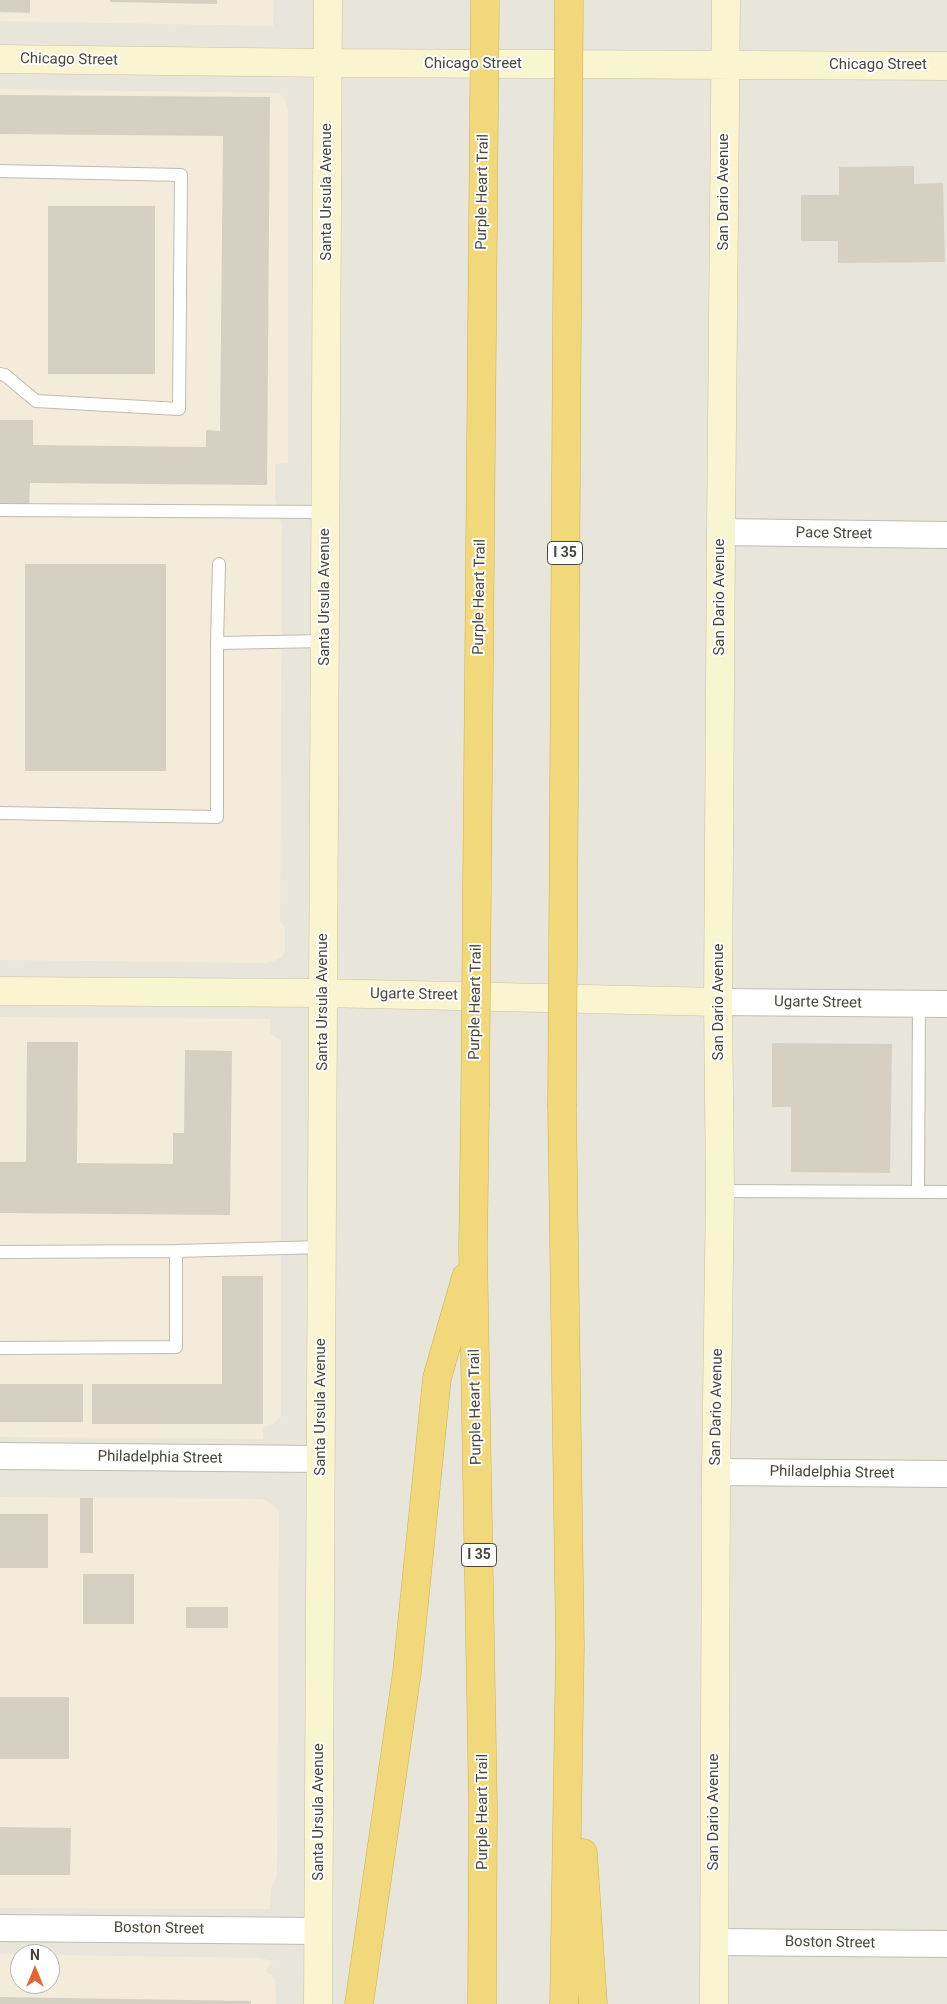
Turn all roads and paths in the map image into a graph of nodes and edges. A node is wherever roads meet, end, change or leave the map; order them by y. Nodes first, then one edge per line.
1 (328, 0) edge
2 (485, 0) edge
3 (569, 0) edge
4 (726, 0) edge
5 (0, 59) edge
6 (328, 63) junction
7 (724, 65) junction
8 (947, 66) edge
9 (0, 171) edge
10 (0, 374) edge
11 (0, 510) edge
12 (326, 512) junction
13 (721, 532) junction
14 (947, 535) edge
15 (219, 564) dead end
16 (325, 641) junction
17 (217, 643) junction
18 (0, 814) edge
19 (0, 991) edge
20 (323, 993) junction
21 (718, 1002) junction
22 (919, 1004) junction
23 (947, 1004) edge
24 (720, 1191) junction
25 (918, 1192) junction
26 (947, 1192) edge
27 (322, 1247) junction
28 (473, 1250) junction
29 (0, 1252) edge
30 (176, 1252) junction
31 (0, 1348) edge
32 (0, 1456) edge
33 (321, 1459) junction
34 (716, 1472) junction
35 (947, 1474) edge
36 (570, 1646) junction
37 (0, 1928) edge
38 (318, 1931) junction
39 (714, 1942) junction
40 (947, 1944) edge
41 (318, 2004) edge
42 (359, 2004) edge
43 (482, 2004) edge
44 (564, 2004) edge
45 (593, 2004) edge
46 (714, 2004) edge

1 - 6 main road, Santa Ursula Avenue
2 - 28 highway, Purple Heart Trail / I 35, bridge
3 - 36 highway, I 35, bridge
4 - 7 main road, San Dario Avenue
5 - 6 main road, Chicago Street
6 - 7 main road, Chicago Street
6 - 12 main road, Santa Ursula Avenue
7 - 8 main road, Chicago Street
7 - 13 main road, San Dario Avenue
9 - 10 lane
11 - 12 lane
12 - 16 main road, Santa Ursula Avenue
13 - 14 street, Pace Street
13 - 21 main road, San Dario Avenue
15 - 17 lane
16 - 17 lane
16 - 20 main road, Santa Ursula Avenue
17 - 18 lane
19 - 20 main road, Ugarte Street
20 - 21 main road, Ugarte Street
20 - 27 main road, Santa Ursula Avenue
21 - 22 street, Ugarte Street
21 - 24 main road, San Dario Avenue
22 - 23 street, Ugarte Street
22 - 25 lane
24 - 25 lane
24 - 34 main road, San Dario Avenue
25 - 26 lane
27 - 30 lane
27 - 33 main road, Santa Ursula Avenue
28 - 42 highway
28 - 43 highway, Purple Heart Trail / I 35
29 - 30 lane
30 - 31 lane
32 - 33 street, Philadelphia Street
33 - 38 main road, Santa Ursula Avenue
34 - 35 street, Philadelphia Street
34 - 39 main road, San Dario Avenue
36 - 44 highway, I 35
36 - 45 highway
37 - 38 street, Boston Street
38 - 41 main road, Santa Ursula Avenue
39 - 40 street, Boston Street
39 - 46 main road, San Dario Avenue

